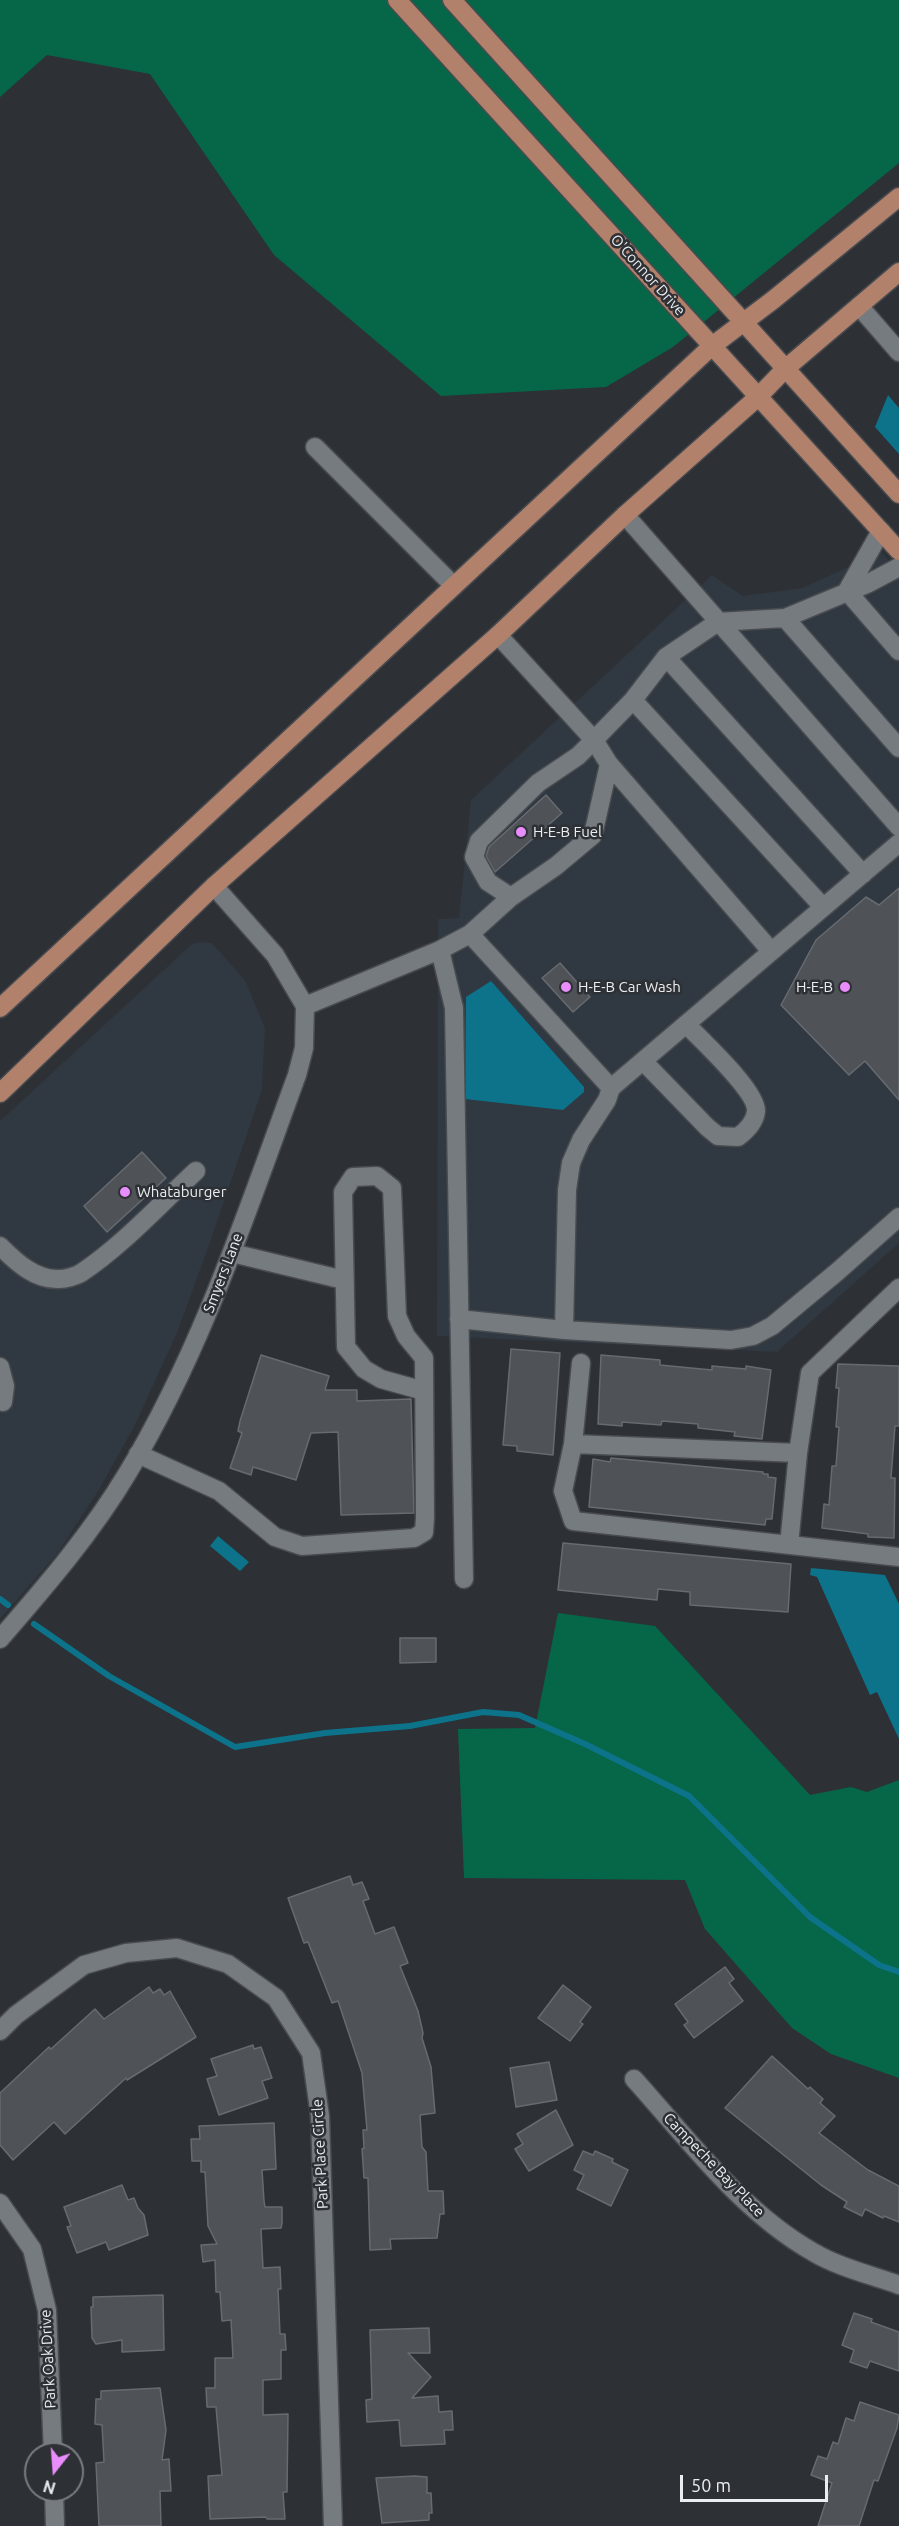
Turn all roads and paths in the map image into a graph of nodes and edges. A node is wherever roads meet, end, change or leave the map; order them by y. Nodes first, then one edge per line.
1 (396, 0) edge
2 (452, 0) edge
3 (899, 197) edge
4 (899, 272) edge
5 (859, 306) junction
6 (744, 321) junction
7 (712, 346) junction
8 (899, 352) edge
9 (785, 369) junction
10 (758, 397) junction
11 (315, 447) dead end
12 (899, 494) edge
13 (625, 515) junction
14 (881, 531) junction
15 (899, 550) edge
16 (899, 567) edge
17 (454, 586) junction
18 (847, 591) junction
19 (784, 618) junction
20 (718, 622) junction
21 (498, 635) junction
22 (899, 651) edge
23 (666, 657) junction
24 (633, 700) junction
25 (594, 740) junction
26 (899, 748) edge
27 (609, 764) junction
28 (899, 827) edge
29 (899, 843) edge
30 (863, 874) junction
31 (214, 886) junction
32 (511, 897) junction
33 (823, 907) junction
34 (470, 934) junction
35 (440, 950) junction
36 (771, 951) junction
37 (305, 1006) junction
38 (0, 1008) edge
39 (686, 1024) junction
40 (643, 1060) junction
41 (610, 1088) junction
42 (0, 1093) edge
43 (196, 1171) dead end
44 (899, 1217) edge
45 (0, 1246) edge
46 (232, 1253) junction
47 (344, 1280) junction
48 (899, 1288) edge
49 (459, 1319) junction
50 (564, 1330) junction
51 (581, 1363) dead end
52 (0, 1367) edge
53 (424, 1391) junction
54 (3, 1402) dead end
55 (573, 1444) junction
56 (798, 1453) junction
57 (138, 1454) junction
58 (789, 1545) junction
59 (899, 1557) edge
60 (465, 1579) dead end
61 (0, 1639) edge
62 (2, 2024) edge
63 (634, 2079) dead end
64 (0, 2203) edge
65 (899, 2284) edge
66 (52, 2442) edge
67 (54, 2502) edge
68 (55, 2526) edge
69 (333, 2526) edge

1 - 7 main road, O'Connor Drive
2 - 6 main road
3 - 6 main road
4 - 5 main road
5 - 8 street
5 - 9 main road
6 - 7 main road
6 - 9 main road
7 - 10 main road, O'Connor Drive
7 - 17 main road
9 - 10 main road
9 - 12 main road
10 - 13 main road
10 - 14 main road, O'Connor Drive
11 - 17 street
13 - 20 street
13 - 21 main road
14 - 15 main road, O'Connor Drive
14 - 18 street
16 - 18 street
17 - 38 main road
18 - 19 street
18 - 22 street
19 - 20 street
19 - 26 street
20 - 23 street
20 - 28 street
21 - 25 street
21 - 31 main road
23 - 24 street
23 - 30 street
24 - 25 street
24 - 33 street
25 - 27 street
25 - 32 street
27 - 32 street
27 - 36 street
29 - 30 street
30 - 33 street
31 - 37 street
31 - 42 main road
32 - 34 street
33 - 36 street
34 - 35 street
34 - 41 street
35 - 37 street
35 - 49 street
36 - 39 street
37 - 46 street, Smyers Lane
39 - 40 street
39 - 40 street
40 - 41 street
41 - 50 street
43 - 45 street
44 - 50 street
46 - 47 street
46 - 57 street, Smyers Lane
47 - 53 street
47 - 53 street
48 - 56 street
49 - 50 street
49 - 60 street
51 - 55 street
52 - 54 street
53 - 57 street
55 - 56 street
55 - 58 street
56 - 58 street
57 - 61 street, Smyers Lane
58 - 59 street
62 - 69 street, Park Place Circle
63 - 65 street, Campeche Bay Place
64 - 66 street, Park Oak Drive
67 - 68 street

